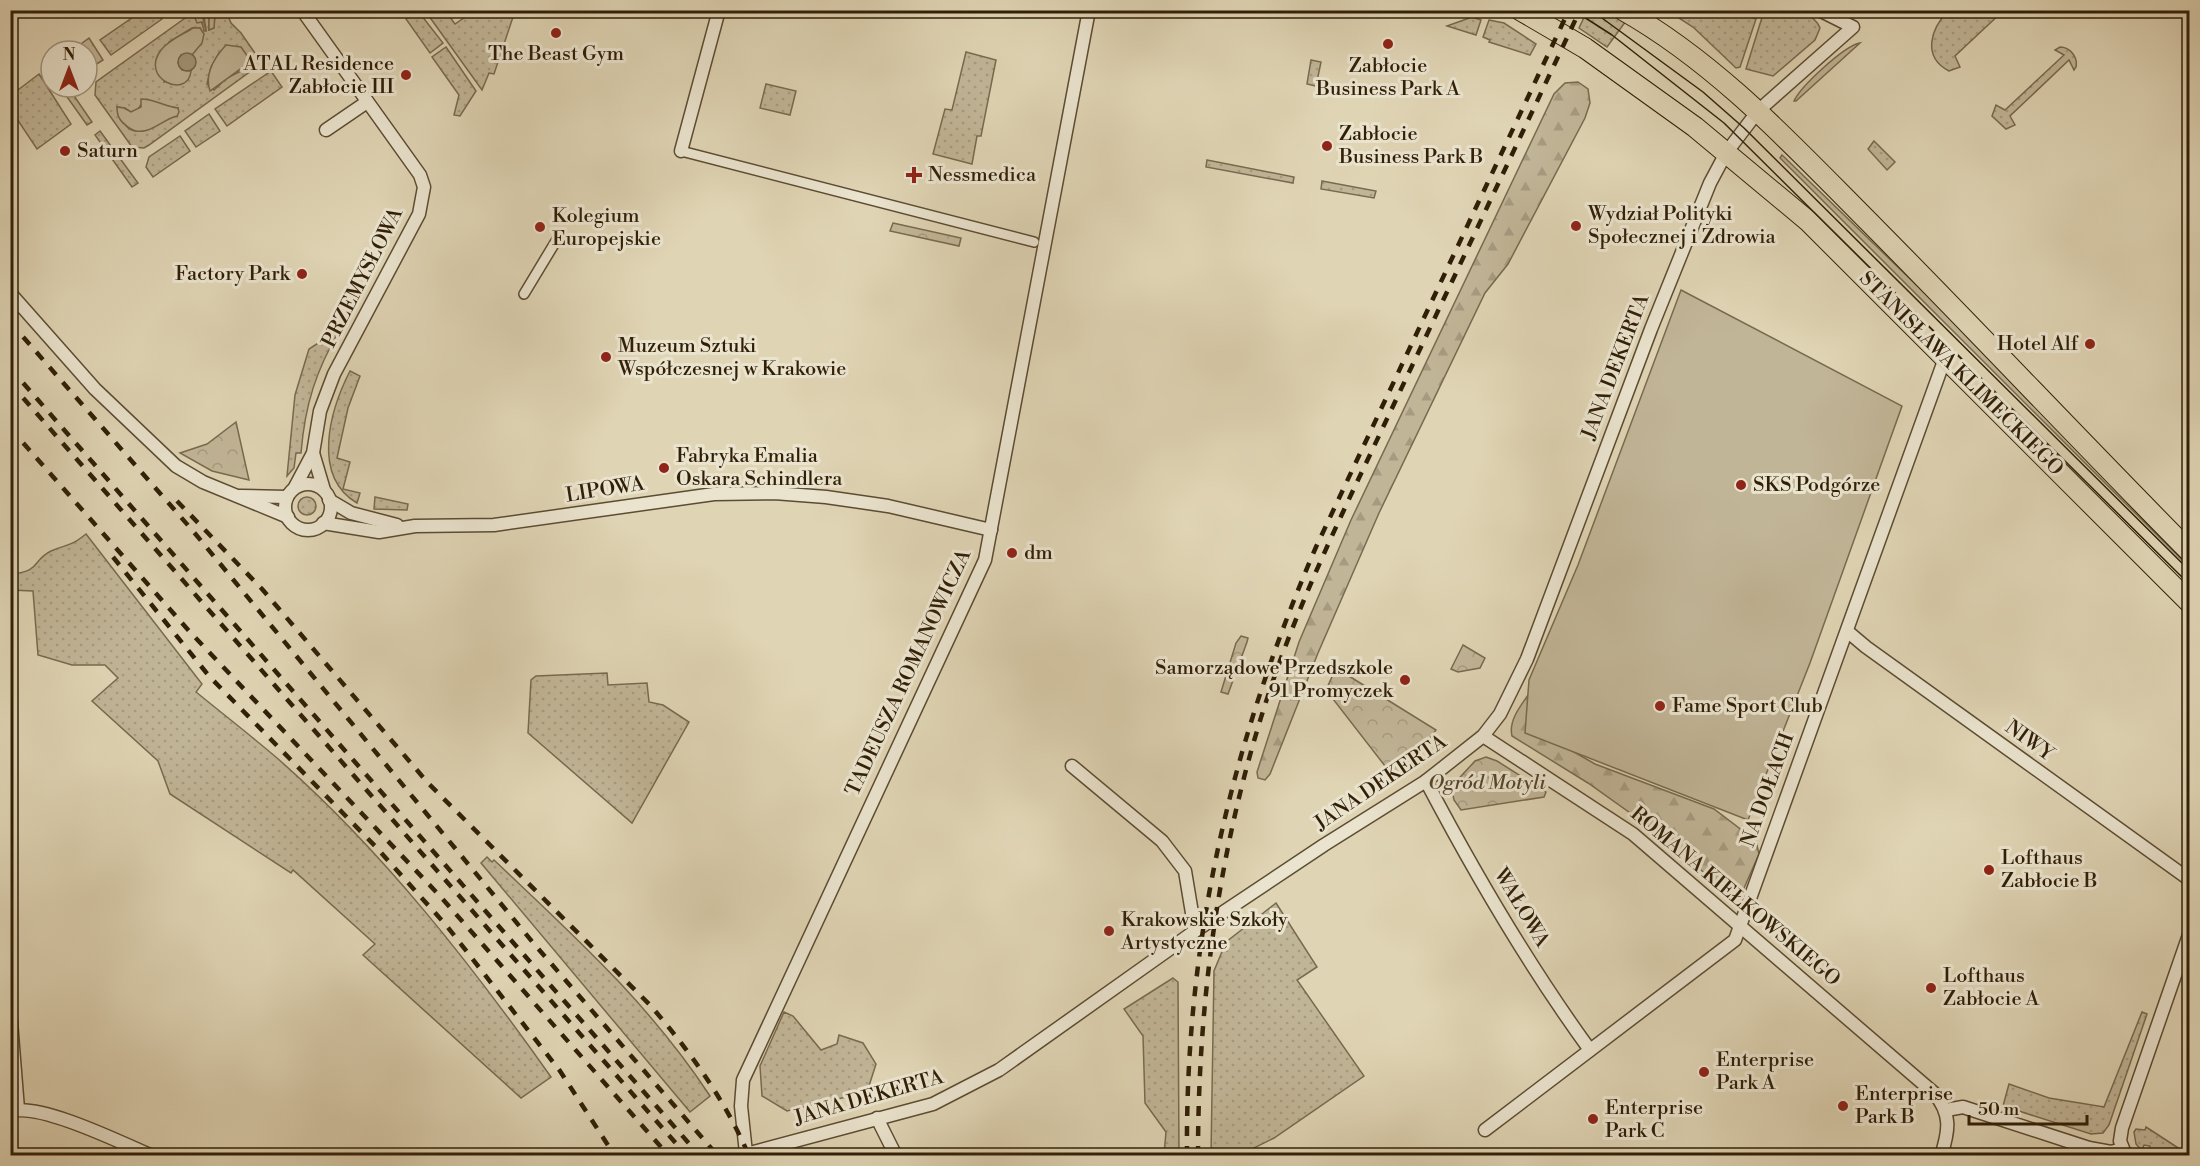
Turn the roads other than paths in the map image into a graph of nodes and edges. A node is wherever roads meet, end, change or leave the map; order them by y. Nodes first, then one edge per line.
1 (302, 10) edge
2 (719, 10) edge
3 (1089, 10) edge
4 (1520, 10) edge
5 (1623, 10) edge
6 (1819, 10) edge
7 (367, 102) junction
8 (1758, 111) junction
9 (326, 130) dead end
10 (681, 151) joint
11 (1726, 153) junction
12 (559, 236) dead end
13 (1034, 242) dead end
14 (10, 293) edge
15 (524, 294) dead end
16 (1945, 358) junction
17 (313, 453) junction
18 (291, 492) junction
19 (327, 495) junction
20 (240, 496) junction
21 (288, 518) junction
22 (323, 523) junction
23 (401, 526) junction
24 (991, 530) junction
25 (2190, 552) edge
26 (2190, 603) edge
27 (1847, 631) junction
28 (1483, 736) junction
29 (1072, 766) dead end
30 (1426, 781) junction
31 (2190, 880) edge
32 (1741, 925) junction
33 (1196, 931) junction
34 (2190, 932) edge
35 (10, 1010) edge
36 (1590, 1050) junction
37 (14, 1110) edge
38 (1946, 1110) junction
39 (877, 1118) junction
40 (1485, 1131) dead end
41 (2124, 1152) edge
42 (742, 1154) edge
43 (152, 1155) edge
44 (896, 1155) edge
45 (1941, 1155) edge

1 - 7 street, PRZEMYSŁOWA
2 - 10 street
3 - 24 street, TADEUSZA ROMANOWICZA
4 - 11 main road, STANISŁAWA KLIMECKIEGO
5 - 8 main road, STANISŁAWA KLIMECKIEGO
6 - 8 street, JANA DEKERTA
7 - 9 street
7 - 17 street, PRZEMYSŁOWA
8 - 11 street, JANA DEKERTA
8 - 25 main road, STANISŁAWA KLIMECKIEGO
10 - 13 street
11 - 16 main road, STANISŁAWA KLIMECKIEGO
11 - 28 street, JANA DEKERTA
12 - 15 street
14 - 20 street
16 - 26 main road, STANISŁAWA KLIMECKIEGO
16 - 27 street, NA DOŁACH
17 - 18 street, PRZEMYSŁOWA
17 - 19 street, PRZEMYSŁOWA
18 - 19 street
18 - 20 street
18 - 21 street
19 - 22 street
19 - 23 street, LIPOWA
20 - 21 street
21 - 22 street
22 - 23 street, LIPOWA
23 - 24 street, LIPOWA
24 - 42 street, TADEUSZA ROMANOWICZA
27 - 31 street, NIWY
27 - 32 street, NA DOŁACH
28 - 30 street, JANA DEKERTA
28 - 32 street, ROMANA KIEŁKOWSKIEGO
29 - 33 street
30 - 33 street, JANA DEKERTA
30 - 36 street, WAŁOWA
32 - 36 street, NA DOŁACH
32 - 38 street, ROMANA KIEŁKOWSKIEGO
33 - 39 street, JANA DEKERTA
34 - 41 street
35 - 37 street
36 - 40 street, NA DOŁACH
37 - 43 street
38 - 41 street
38 - 45 street
39 - 42 street, JANA DEKERTA
39 - 44 street

